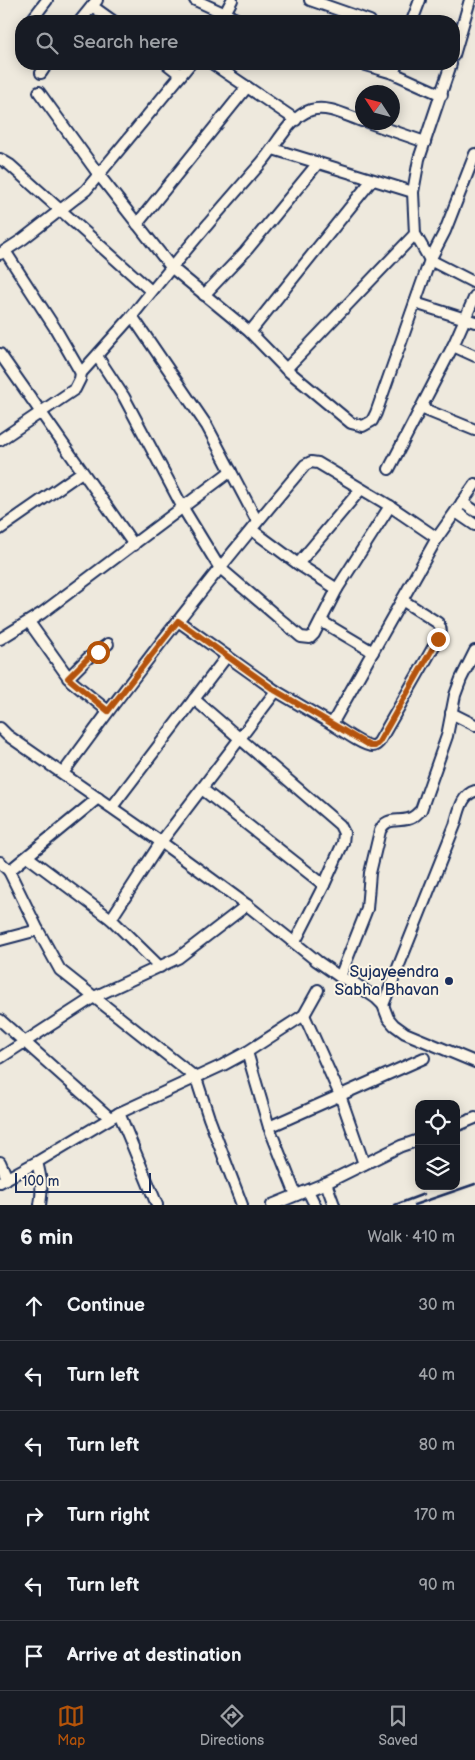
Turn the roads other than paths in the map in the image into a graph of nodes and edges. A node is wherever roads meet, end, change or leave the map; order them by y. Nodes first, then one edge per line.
1 (47, 0) edge
2 (195, 0) edge
3 (232, 0) edge
4 (310, 0) edge
5 (420, 0) edge
6 (470, 0) edge
7 (94, 3) edge
8 (36, 15) edge
9 (85, 15) edge
10 (107, 15) edge
11 (218, 15) edge
12 (224, 15) edge
13 (353, 15) edge
14 (414, 15) edge
15 (471, 15) edge
16 (460, 41) edge
17 (175, 70) edge
18 (185, 70) edge
19 (221, 70) edge
20 (397, 70) edge
21 (449, 70) edge
22 (181, 75) junction
23 (247, 87) junction
24 (39, 92) dead end
25 (442, 95) junction
26 (355, 119) edge
27 (296, 120) junction
28 (390, 130) edge
29 (424, 142) junction
30 (273, 149) junction
31 (475, 154) edge
32 (0, 159) edge
33 (318, 163) junction
34 (99, 175) junction
35 (471, 178) edge
36 (372, 180) junction
37 (413, 192) junction
38 (60, 210) junction
39 (137, 224) junction
40 (415, 234) junction
41 (2, 253) edge
42 (430, 260) junction
43 (169, 269) junction
44 (475, 283) edge
45 (153, 289) junction
46 (204, 295) junction
47 (475, 296) edge
48 (415, 303) junction
49 (132, 316) junction
50 (470, 320) edge
51 (250, 332) junction
52 (453, 346) junction
53 (0, 354) edge
54 (96, 356) junction
55 (475, 356) edge
56 (286, 369) junction
57 (81, 374) junction
58 (421, 408) junction
59 (41, 413) junction
60 (475, 430) edge
61 (0, 440) edge
62 (390, 469) dead end
63 (231, 471) junction
64 (82, 472) junction
65 (475, 484) edge
66 (361, 488) junction
67 (462, 502) junction
68 (390, 506) junction
69 (183, 508) junction
70 (475, 511) edge
71 (456, 512) junction
72 (475, 524) edge
73 (255, 526) junction
74 (0, 529) edge
75 (438, 538) junction
76 (134, 545) junction
77 (298, 564) junction
78 (219, 567) junction
79 (337, 589) junction
80 (402, 600) junction
81 (178, 621) junction
82 (322, 621) junction
83 (29, 622) junction
84 (0, 639) edge
85 (108, 644) dead end
86 (475, 651) edge
87 (373, 652) junction
88 (226, 656) junction
89 (68, 678) junction
90 (276, 691) junction
91 (194, 700) junction
92 (108, 711) junction
93 (451, 713) junction
94 (332, 724) junction
95 (475, 725) edge
96 (0, 728) edge
97 (239, 738) junction
98 (63, 773) junction
99 (202, 788) junction
100 (475, 790) edge
101 (98, 798) junction
102 (112, 807) junction
103 (161, 842) junction
104 (28, 858) junction
105 (0, 862) edge
106 (9, 871) junction
107 (324, 885) junction
108 (247, 906) junction
109 (112, 919) junction
110 (38, 930) junction
111 (0, 940) edge
112 (295, 942) junction
113 (160, 967) junction
114 (340, 977) junction
115 (318, 990) dead end
116 (94, 997) junction
117 (382, 1004) junction
118 (304, 1015) junction
119 (0, 1020) edge
120 (26, 1042) junction
121 (247, 1052) junction
122 (0, 1058) edge
123 (424, 1058) dead end
124 (475, 1062) edge
125 (196, 1078) junction
126 (340, 1095) junction
127 (119, 1113) junction
128 (110, 1118) junction
129 (475, 1118) edge
130 (460, 1124) edge
131 (269, 1127) junction
132 (415, 1142) edge
133 (0, 1162) edge
134 (37, 1162) junction
135 (364, 1164) junction
136 (4, 1180) edge
137 (326, 1184) junction
138 (308, 1191) junction
139 (296, 1195) junction
140 (40, 1205) edge
141 (157, 1205) edge
142 (242, 1205) edge
143 (272, 1205) edge
144 (315, 1205) edge
145 (334, 1205) edge

1 - 8 street
2 - 11 street
3 - 12 street
4 - 13 street
5 - 14 street
6 - 15 street
7 - 9 street
7 - 10 street
15 - 16 street
17 - 22 street
18 - 22 street
19 - 23 street
20 - 25 street
21 - 25 street
22 - 34 street
23 - 27 street
23 - 39 street
24 - 34 street
25 - 29 street
26 - 27 street
27 - 30 street
28 - 29 street
29 - 37 street
30 - 33 street
30 - 43 street
31 - 35 street
32 - 38 street
33 - 36 street
33 - 46 street
34 - 38 street
34 - 39 street
35 - 42 street
36 - 37 street
36 - 51 street
37 - 40 street
38 - 41 street
38 - 45 street
39 - 43 street
40 - 42 street
40 - 56 street
41 - 57 street
42 - 44 street
42 - 48 street
43 - 45 street
43 - 46 street
45 - 49 street
46 - 51 street
47 - 50 street
48 - 50 street
48 - 56 street
49 - 54 street
49 - 63 street
50 - 52 street
51 - 56 street
52 - 55 street
52 - 58 street
53 - 59 street
54 - 57 street
54 - 69 street
57 - 59 street
58 - 60 street
58 - 62 street
59 - 61 street
59 - 64 street
63 - 69 street
63 - 73 street
64 - 74 street
64 - 76 street
65 - 67 street
66 - 68 street
66 - 73 street
66 - 77 street
67 - 70 street
67 - 71 street
68 - 75 street
68 - 79 street
69 - 76 street
69 - 78 street
71 - 72 street
71 - 75 street
73 - 77 street
73 - 78 street
75 - 80 street
76 - 83 street
77 - 79 street
78 - 81 street
78 - 82 street
79 - 82 street
80 - 87 street
80 - 94 street
81 - 88 street
81 - 92 street
82 - 87 street
83 - 84 street
83 - 89 street
85 - 89 street
86 - 93 street
87 - 94 street
88 - 90 street
88 - 91 street
89 - 92 street
90 - 94 street
90 - 97 street
91 - 97 street
91 - 102 street
92 - 98 street
93 - 95 street
93 - 114 street
96 - 98 street
97 - 99 street
97 - 107 street
98 - 101 street
99 - 103 street
99 - 107 street
100 - 117 street
101 - 102 street
101 - 104 street
102 - 103 street
103 - 108 street
103 - 109 street
104 - 106 street
104 - 109 street
105 - 106 street
106 - 110 street
107 - 112 street
108 - 112 street
108 - 113 street
109 - 113 street
110 - 111 street
110 - 116 street
112 - 114 street
113 - 116 street
114 - 117 street
115 - 118 street
116 - 120 street
116 - 125 street
117 - 124 street
118 - 121 street
118 - 126 street
119 - 120 street
120 - 122 street
120 - 128 street
121 - 125 street
121 - 131 street
123 - 126 street
125 - 127 street
125 - 142 street
126 - 131 street
126 - 135 street
127 - 128 street
127 - 141 street
128 - 134 street
129 - 130 street
131 - 139 street
132 - 135 street
133 - 136 street
134 - 136 street
134 - 140 street
135 - 137 street
137 - 138 street
137 - 145 street
138 - 139 street
138 - 144 street
139 - 143 street

